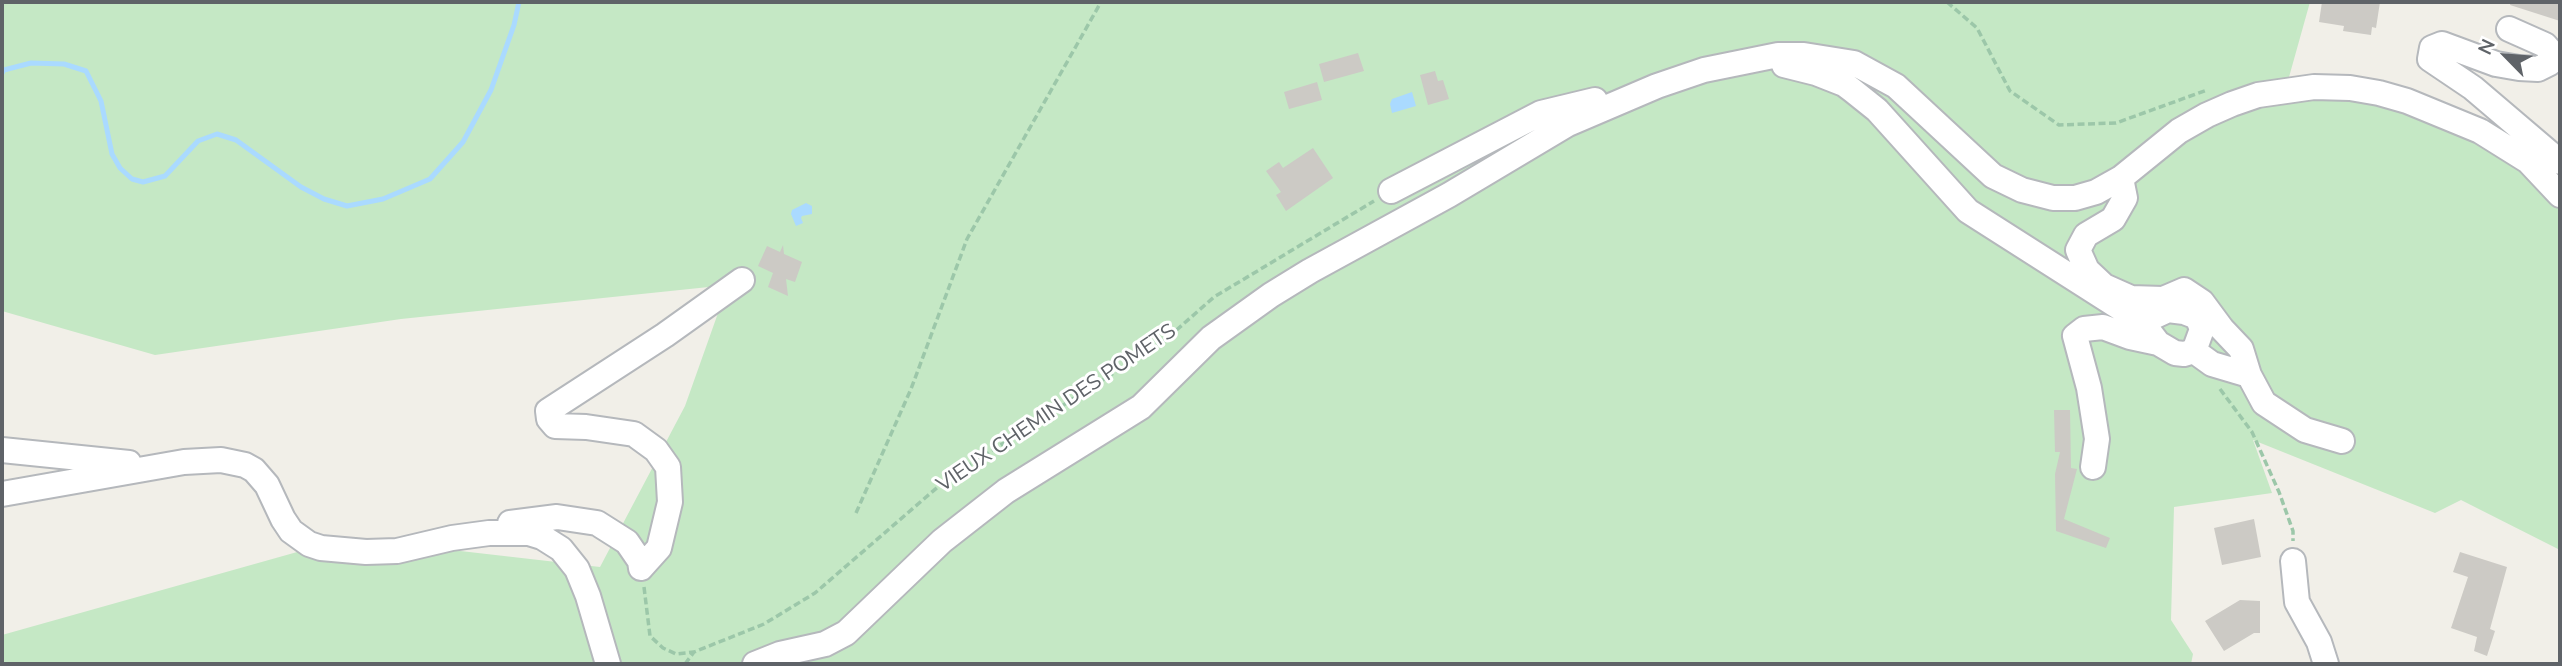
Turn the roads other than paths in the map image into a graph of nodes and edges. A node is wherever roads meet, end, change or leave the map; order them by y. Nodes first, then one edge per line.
1 (2509, 29) dead end
2 (1758, 58) junction
3 (1657, 86) junction
4 (2560, 162) edge
5 (2121, 178) junction
6 (1391, 191) road end
7 (2560, 195) edge
8 (742, 280) dead end
9 (2142, 322) junction
10 (2158, 343) junction
11 (2194, 351) junction
12 (2249, 375) junction
13 (2342, 441) dead end
14 (2, 450) edge
15 (161, 466) junction
16 (2093, 467) dead end
17 (2, 494) edge
18 (452, 538) junction
19 (2293, 561) road end
20 (608, 664) edge
21 (755, 664) edge
22 (2326, 664) edge

1 - 4 street
2 - 3 street
2 - 5 street
2 - 9 street
3 - 6 street
3 - 21 street
5 - 7 street
5 - 12 street
8 - 18 street
9 - 10 street
9 - 11 street
10 - 11 street
10 - 16 street
11 - 12 street
12 - 13 street
14 - 15 street
15 - 17 street
15 - 18 street
18 - 20 street
19 - 22 street

